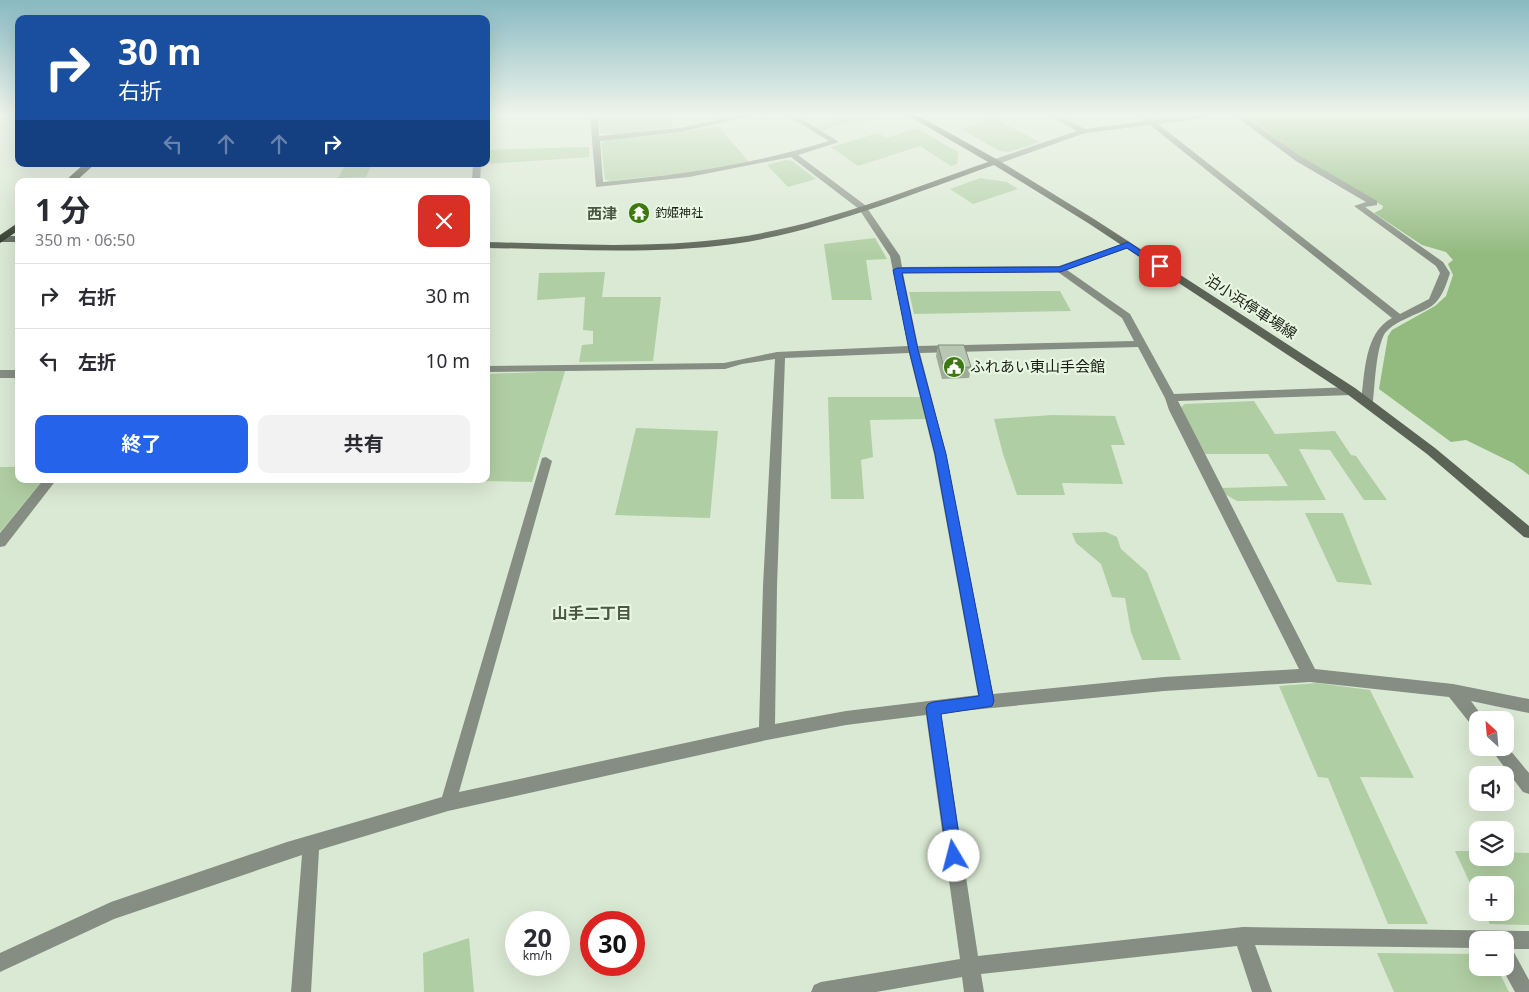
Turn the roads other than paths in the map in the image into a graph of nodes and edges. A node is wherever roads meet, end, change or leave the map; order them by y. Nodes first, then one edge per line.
1 (598, 162) edge
2 (758, 162) edge
3 (802, 162) edge
4 (995, 162) joint
5 (1201, 162) edge
6 (1304, 162) edge
7 (86, 167) edge
8 (74, 178) edge
9 (862, 208) junction
10 (15, 228) edge
11 (0, 239) edge
12 (15, 239) edge
13 (490, 245) edge
14 (1128, 245) junction
15 (1060, 269) junction
16 (897, 270) junction
17 (1399, 318) junction
18 (1142, 344) junction
19 (914, 350) junction
20 (780, 356) junction
21 (490, 369) edge
22 (0, 374) edge
23 (15, 374) edge
24 (1351, 391) junction
25 (1171, 398) junction
26 (1367, 402) junction
27 (546, 461) dead end
28 (49, 483) edge
29 (1529, 534) edge
30 (0, 542) edge
31 (1310, 675) junction
32 (1453, 691) junction
33 (987, 701) junction
34 (1529, 706) edge
35 (933, 708) junction
36 (1469, 711) edge
37 (767, 733) junction
38 (1505, 756) edge
39 (1529, 786) edge
40 (448, 803) junction
41 (311, 844) junction
42 (1243, 936) junction
43 (1529, 940) edge
44 (1514, 942) edge
45 (1469, 943) edge
46 (0, 963) edge
47 (971, 966) junction
48 (1514, 971) edge
49 (302, 992) edge
50 (821, 992) edge
51 (974, 992) edge
52 (1262, 992) edge
53 (1525, 992) edge

1 - 2 street
3 - 9 street
4 - 9 main road
4 - 14 main road, 泊小浜停車場線
5 - 17 street
6 - 17 street
7 - 8 highway
9 - 13 main road
9 - 16 street
10 - 11 highway
11 - 12 main road
14 - 15 street
14 - 24 main road, 泊小浜停車場線
15 - 16 street
15 - 18 street
16 - 19 street
17 - 26 street
18 - 19 street
18 - 25 street
19 - 20 street
19 - 33 street
20 - 21 street
20 - 37 street
22 - 23 street
24 - 25 street
24 - 26 main road, 泊小浜停車場線
25 - 31 street
26 - 29 main road, 泊小浜停車場線
27 - 40 street
28 - 30 street
31 - 32 street
31 - 33 street
32 - 34 street
32 - 36 street
33 - 35 street
35 - 37 street
35 - 47 street
37 - 40 street
38 - 39 street
40 - 41 street
41 - 46 street
41 - 49 street
42 - 45 street
42 - 47 street
42 - 52 street
43 - 44 street
47 - 50 street
47 - 51 street
48 - 53 street

